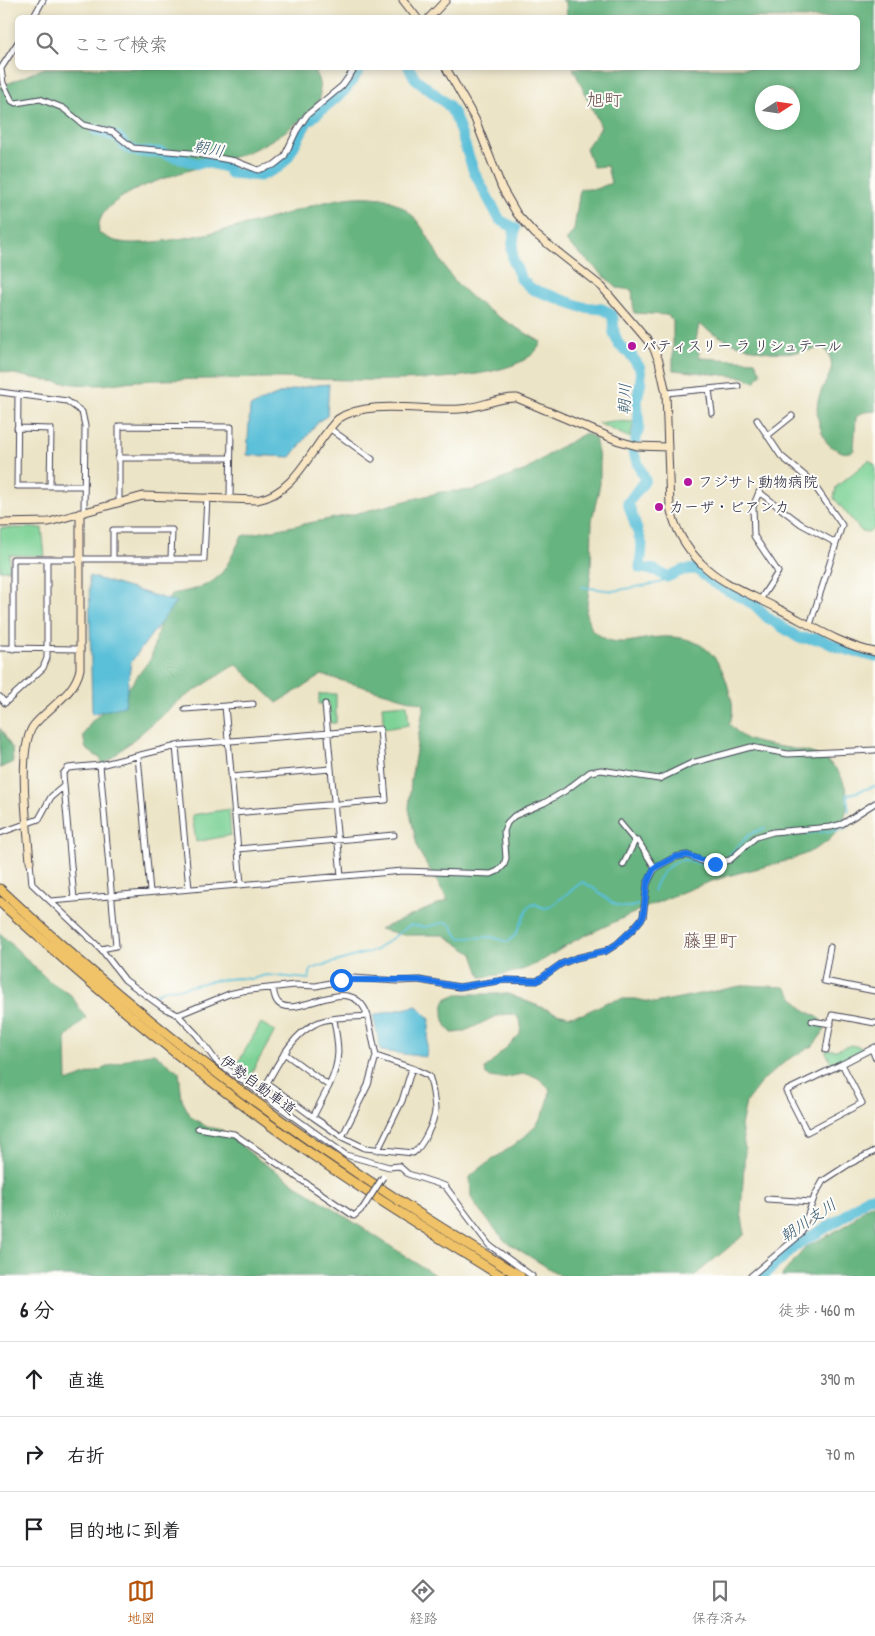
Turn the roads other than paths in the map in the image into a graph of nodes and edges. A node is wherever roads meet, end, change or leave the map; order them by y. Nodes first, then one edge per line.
1 (43, 0) edge
2 (402, 0) edge
3 (446, 0) edge
4 (35, 15) edge
5 (414, 15) edge
6 (432, 15) edge
7 (15, 47) edge
8 (1, 70) edge
9 (354, 70) edge
10 (447, 70) edge
11 (738, 386) dead end
12 (709, 389) junction
13 (0, 392) edge
14 (666, 393) junction
15 (18, 395) junction
16 (712, 413) dead end
17 (792, 416) dead end
18 (757, 420) dead end
19 (17, 428) junction
20 (330, 428) junction
21 (767, 436) junction
22 (668, 448) junction
23 (118, 458) junction
24 (230, 458) junction
25 (372, 459) dead end
26 (50, 486) junction
27 (84, 486) junction
28 (207, 497) junction
29 (230, 499) junction
30 (119, 501) junction
31 (82, 512) junction
32 (0, 524) edge
33 (836, 543) junction
34 (113, 558) junction
35 (171, 558) junction
36 (47, 559) junction
37 (81, 559) junction
38 (760, 600) junction
39 (810, 625) junction
40 (0, 648) edge
41 (13, 648) junction
42 (47, 649) junction
43 (81, 649) junction
44 (874, 650) edge
45 (0, 697) edge
46 (253, 704) dead end
47 (325, 704) dead end
48 (225, 706) junction
49 (185, 710) dead end
50 (328, 733) junction
51 (228, 741) junction
52 (176, 746) junction
53 (875, 750) edge
54 (138, 756) junction
55 (100, 765) junction
56 (331, 769) junction
57 (231, 777) junction
58 (64, 786) junction
59 (875, 803) edge
60 (334, 804) junction
61 (234, 812) junction
62 (620, 823) dead end
63 (27, 824) junction
64 (0, 832) edge
65 (394, 835) dead end
66 (337, 840) junction
67 (635, 841) junction
68 (238, 849) junction
69 (30, 862) joint
70 (623, 866) dead end
71 (654, 868) junction
72 (341, 876) junction
73 (241, 884) junction
74 (0, 889) edge
75 (189, 889) junction
76 (150, 892) junction
77 (112, 896) junction
78 (74, 899) junction
79 (51, 901) junction
80 (0, 902) edge
81 (38, 931) junction
82 (830, 947) dead end
83 (101, 948) junction
84 (273, 988) junction
85 (875, 991) edge
86 (178, 1016) junction
87 (368, 1016) junction
88 (334, 1020) junction
89 (812, 1021) dead end
90 (875, 1023) edge
91 (830, 1024) junction
92 (873, 1048) edge
93 (826, 1050) dead end
94 (284, 1053) junction
95 (376, 1056) junction
96 (875, 1057) edge
97 (842, 1064) junction
98 (412, 1068) junction
99 (329, 1086) junction
100 (313, 1117) junction
101 (324, 1125) junction
102 (198, 1128) dead end
103 (318, 1134) junction
104 (342, 1137) junction
105 (378, 1150) junction
106 (875, 1151) edge
107 (389, 1167) junction
108 (767, 1199) dead end
109 (812, 1202) junction
110 (502, 1276) edge
111 (520, 1276) edge
112 (532, 1276) edge
113 (751, 1276) edge

1 - 4 street
2 - 5 street
3 - 6 street
7 - 8 street
8 - 9 street
10 - 14 street
11 - 12 street
12 - 14 street
12 - 16 street
13 - 15 street
14 - 22 street
15 - 19 street
15 - 27 street
17 - 21 street
18 - 21 street
19 - 26 street
19 - 26 street
20 - 22 street
20 - 25 street
20 - 29 street
21 - 33 street
22 - 38 street
23 - 24 street
23 - 24 street
23 - 30 street
24 - 29 street
26 - 27 street
27 - 31 street
28 - 29 street
28 - 30 street
28 - 35 street
30 - 31 street
31 - 32 street
31 - 37 street
33 - 38 street
33 - 39 street
34 - 35 street
34 - 35 street
34 - 37 street
36 - 37 street
36 - 41 street
36 - 42 street
37 - 43 street
38 - 39 street
39 - 44 street
40 - 41 street
41 - 42 street
42 - 43 street
42 - 45 street
43 - 63 street
46 - 48 street
47 - 50 street
48 - 49 street
48 - 51 street
50 - 51 street
50 - 56 street
50 - 60 street
51 - 52 street
51 - 57 street
52 - 54 street
52 - 75 street
53 - 72 street
54 - 55 street
54 - 76 street
55 - 58 street
55 - 77 street
56 - 57 street
56 - 60 street
57 - 61 street
58 - 63 street
58 - 78 street
59 - 71 street
60 - 61 street
60 - 66 street
61 - 68 street
62 - 67 street
63 - 64 street
63 - 69 street
65 - 66 street
66 - 68 street
66 - 72 street
67 - 70 street
67 - 71 street
68 - 73 street
69 - 79 street
71 - 84 street
72 - 73 street
73 - 75 street
74 - 81 highway, 伊勢自動車道
75 - 76 street
76 - 77 street
77 - 78 street
77 - 83 street
78 - 79 street
79 - 83 street
80 - 81 highway, 伊勢自動車道
81 - 110 highway, 伊勢自動車道
81 - 111 highway, 伊勢自動車道
82 - 85 street
83 - 86 street
84 - 86 street
84 - 87 street
86 - 103 street
87 - 88 street
87 - 95 street
88 - 94 street
88 - 99 street
89 - 91 street
90 - 91 street
91 - 93 street
92 - 96 street
92 - 97 street
94 - 99 street
94 - 100 street
95 - 98 street
95 - 104 street
97 - 97 street
98 - 105 street
98 - 105 street
99 - 100 street
100 - 101 street
101 - 103 street
101 - 104 street
102 - 107 street, bridge
103 - 107 street
104 - 105 street
106 - 109 street
107 - 112 street
108 - 109 street
109 - 113 street

